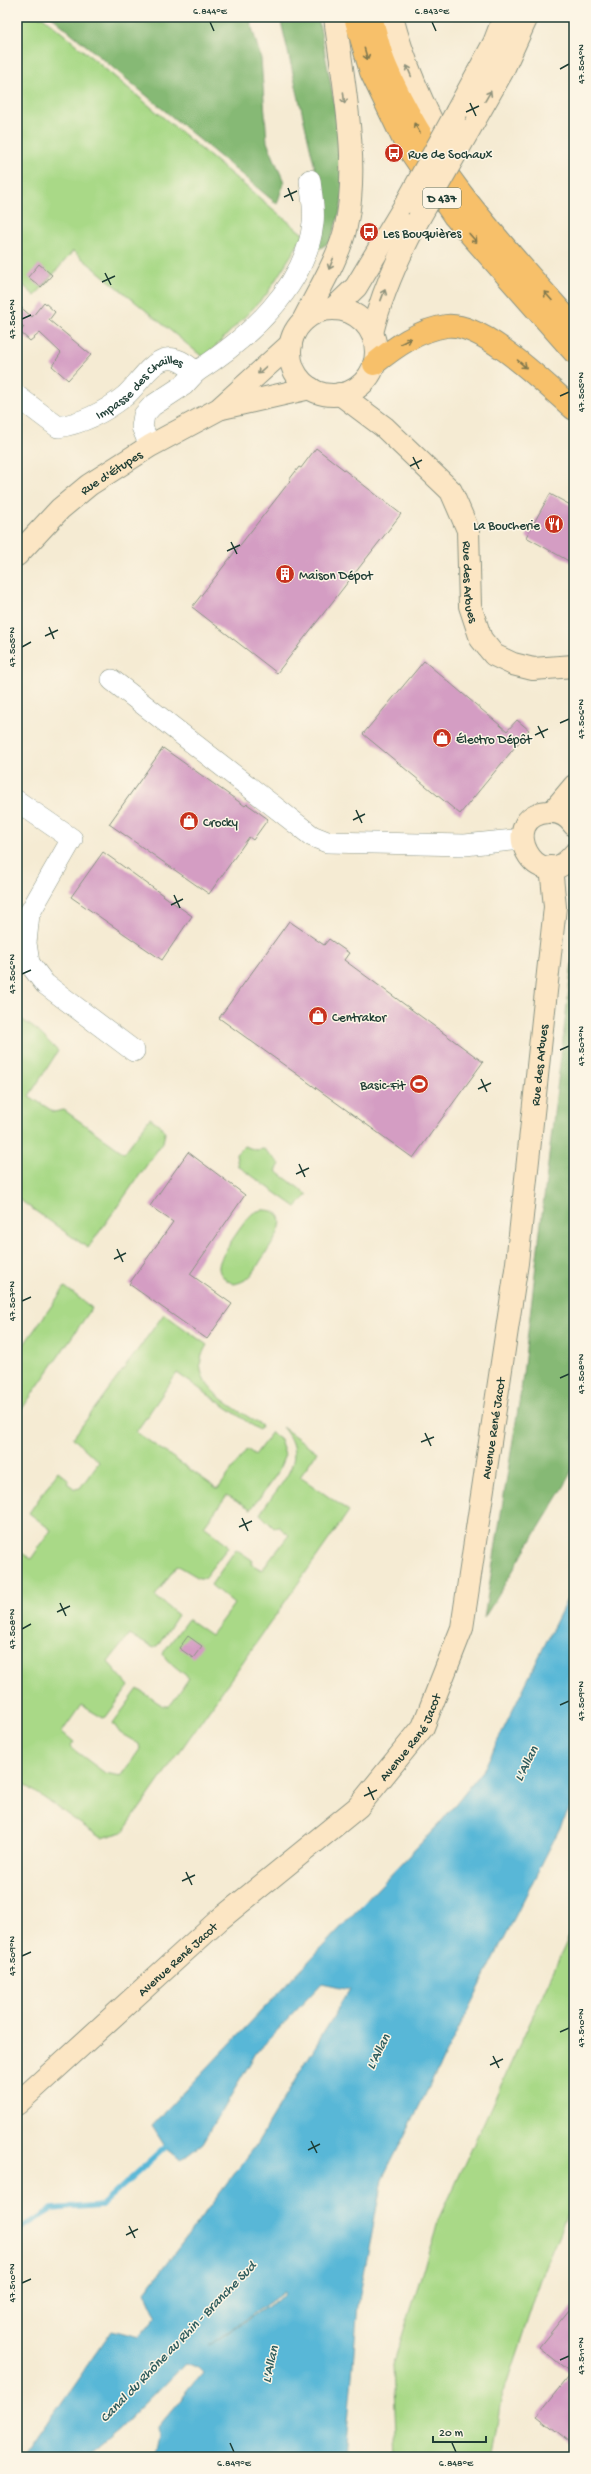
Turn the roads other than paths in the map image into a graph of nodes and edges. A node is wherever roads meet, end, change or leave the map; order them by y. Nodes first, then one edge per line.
1 (335, 17) edge
2 (355, 17) edge
3 (371, 17) edge
4 (392, 17) edge
5 (504, 17) edge
6 (526, 17) edge
7 (310, 180) dead end
8 (413, 211) junction
9 (527, 273) junction
10 (334, 308) junction
11 (303, 321) junction
12 (574, 326) edge
13 (372, 333) junction
14 (291, 344) junction
15 (574, 352) edge
16 (196, 372) junction
17 (370, 372) junction
18 (310, 388) junction
19 (340, 394) junction
20 (17, 396) edge
21 (219, 409) junction
22 (574, 409) edge
23 (384, 427) junction
24 (150, 446) junction
25 (17, 555) edge
26 (574, 666) edge
27 (112, 680) dead end
28 (574, 786) edge
29 (17, 801) edge
30 (553, 811) junction
31 (574, 825) edge
32 (522, 839) junction
33 (574, 854) edge
34 (551, 867) junction
35 (134, 1051) dead end
36 (517, 1263) joint
37 (17, 2104) edge

1 -> 11 main road
2 -> 15 main road, D 437
9 -> 3 main road, D 437
9 -> 4 main road
5 - 8 main road, bridge
8 -> 6 main road, bridge
7 - 16 street
8 - 10 main road
13 -> 8 main road
12 -> 9 main road, D 437
10 - 11 main road
10 - 13 main road
11 - 14 main road
13 - 17 main road
14 - 18 main road
14 -> 21 main road, Rue d'Étupes
16 - 20 street, Impasse des Chailles
16 - 24 street, Impasse des Chailles
17 - 19 main road
17 -> 22 main road
17 - 23 main road, Rue des Arbues
18 - 19 main road
18 - 21 main road, Rue d'Étupes
19 - 23 main road, Rue des Arbues
21 - 24 main road, Rue d'Étupes
23 - 26 main road, Rue des Arbues
24 - 25 main road, Rue d'Étupes
27 - 32 street
28 - 30 main road
29 - 35 street
30 - 31 main road
30 - 32 main road
32 - 34 main road
33 - 34 main road
34 - 36 main road, Rue des Arbues
36 - 37 main road, Avenue René Jacot

